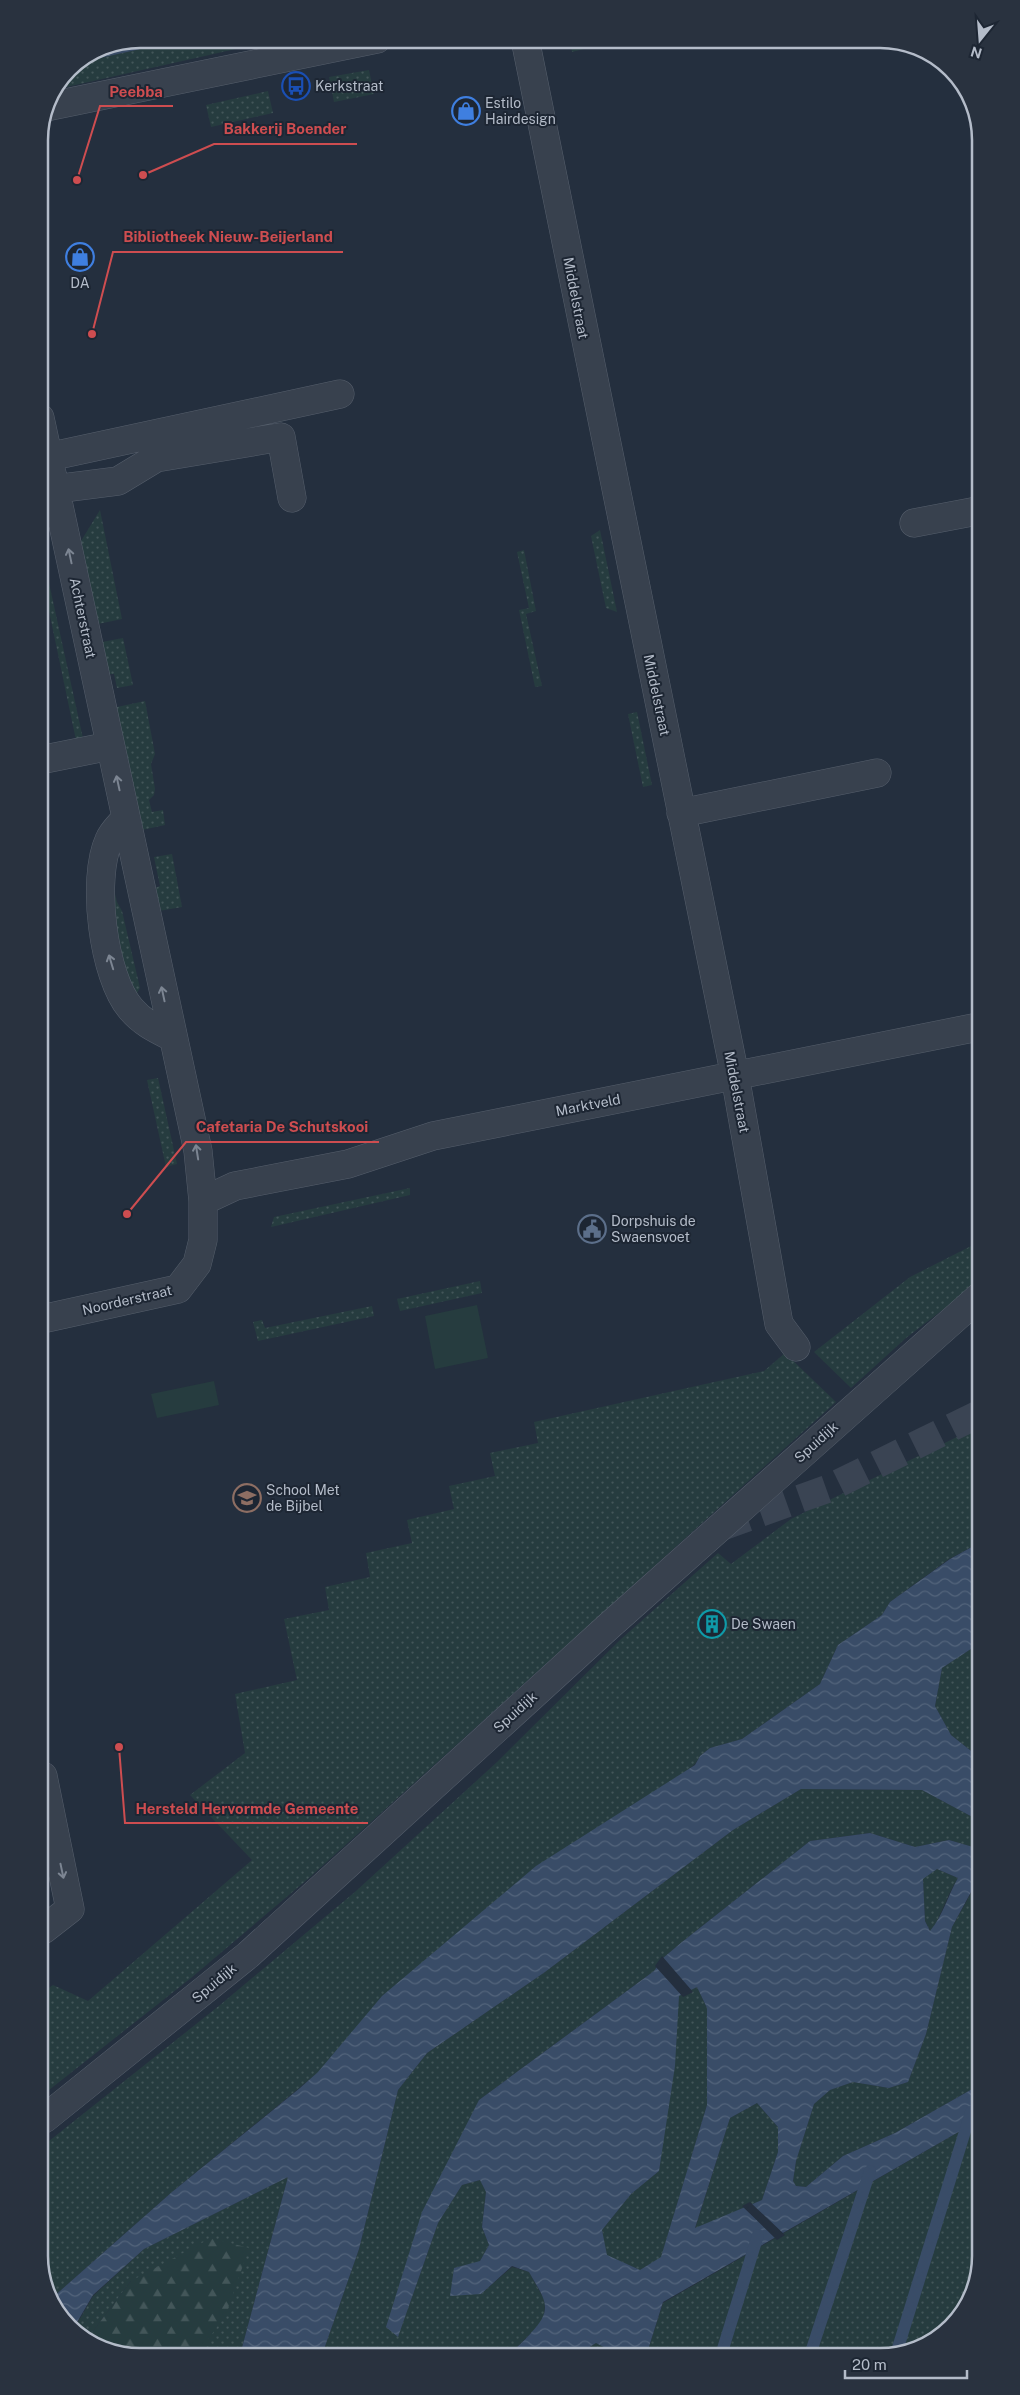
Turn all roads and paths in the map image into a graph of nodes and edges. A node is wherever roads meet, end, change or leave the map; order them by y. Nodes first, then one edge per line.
1 (333, 48) edge
2 (527, 48) edge
3 (55, 105) edge
4 (340, 394) dead end
5 (48, 457) joint
6 (55, 489) junction
7 (292, 498) dead end
8 (972, 512) edge
9 (914, 522) dead end
10 (110, 746) junction
11 (48, 758) edge
12 (877, 773) dead end
13 (681, 813) junction
14 (125, 819) junction
15 (972, 1028) edge
16 (172, 1037) junction
17 (735, 1076) junction
18 (203, 1201) junction
19 (972, 1303) edge
20 (48, 1318) edge
21 (796, 1347) dead end
22 (48, 1802) edge
23 (48, 1926) edge
24 (48, 2116) edge

1 - 3 street
2 - 13 street, Middelstraat
4 - 5 street
5 - 6 street, Achterstraat
6 - 7 street
10 -> 6 street, Achterstraat
8 - 9 street
10 - 11 street
14 -> 10 street, Achterstraat
12 - 13 street
13 - 17 street, Middelstraat
16 -> 14 street, Achterstraat
16 -> 14 street
15 - 17 street, Marktveld
18 -> 16 street, Achterstraat
17 - 18 street, Marktveld
17 - 21 street, Middelstraat
18 - 20 street, Noorderstraat
19 - 24 street, Spuidijk
22 -> 23 street

